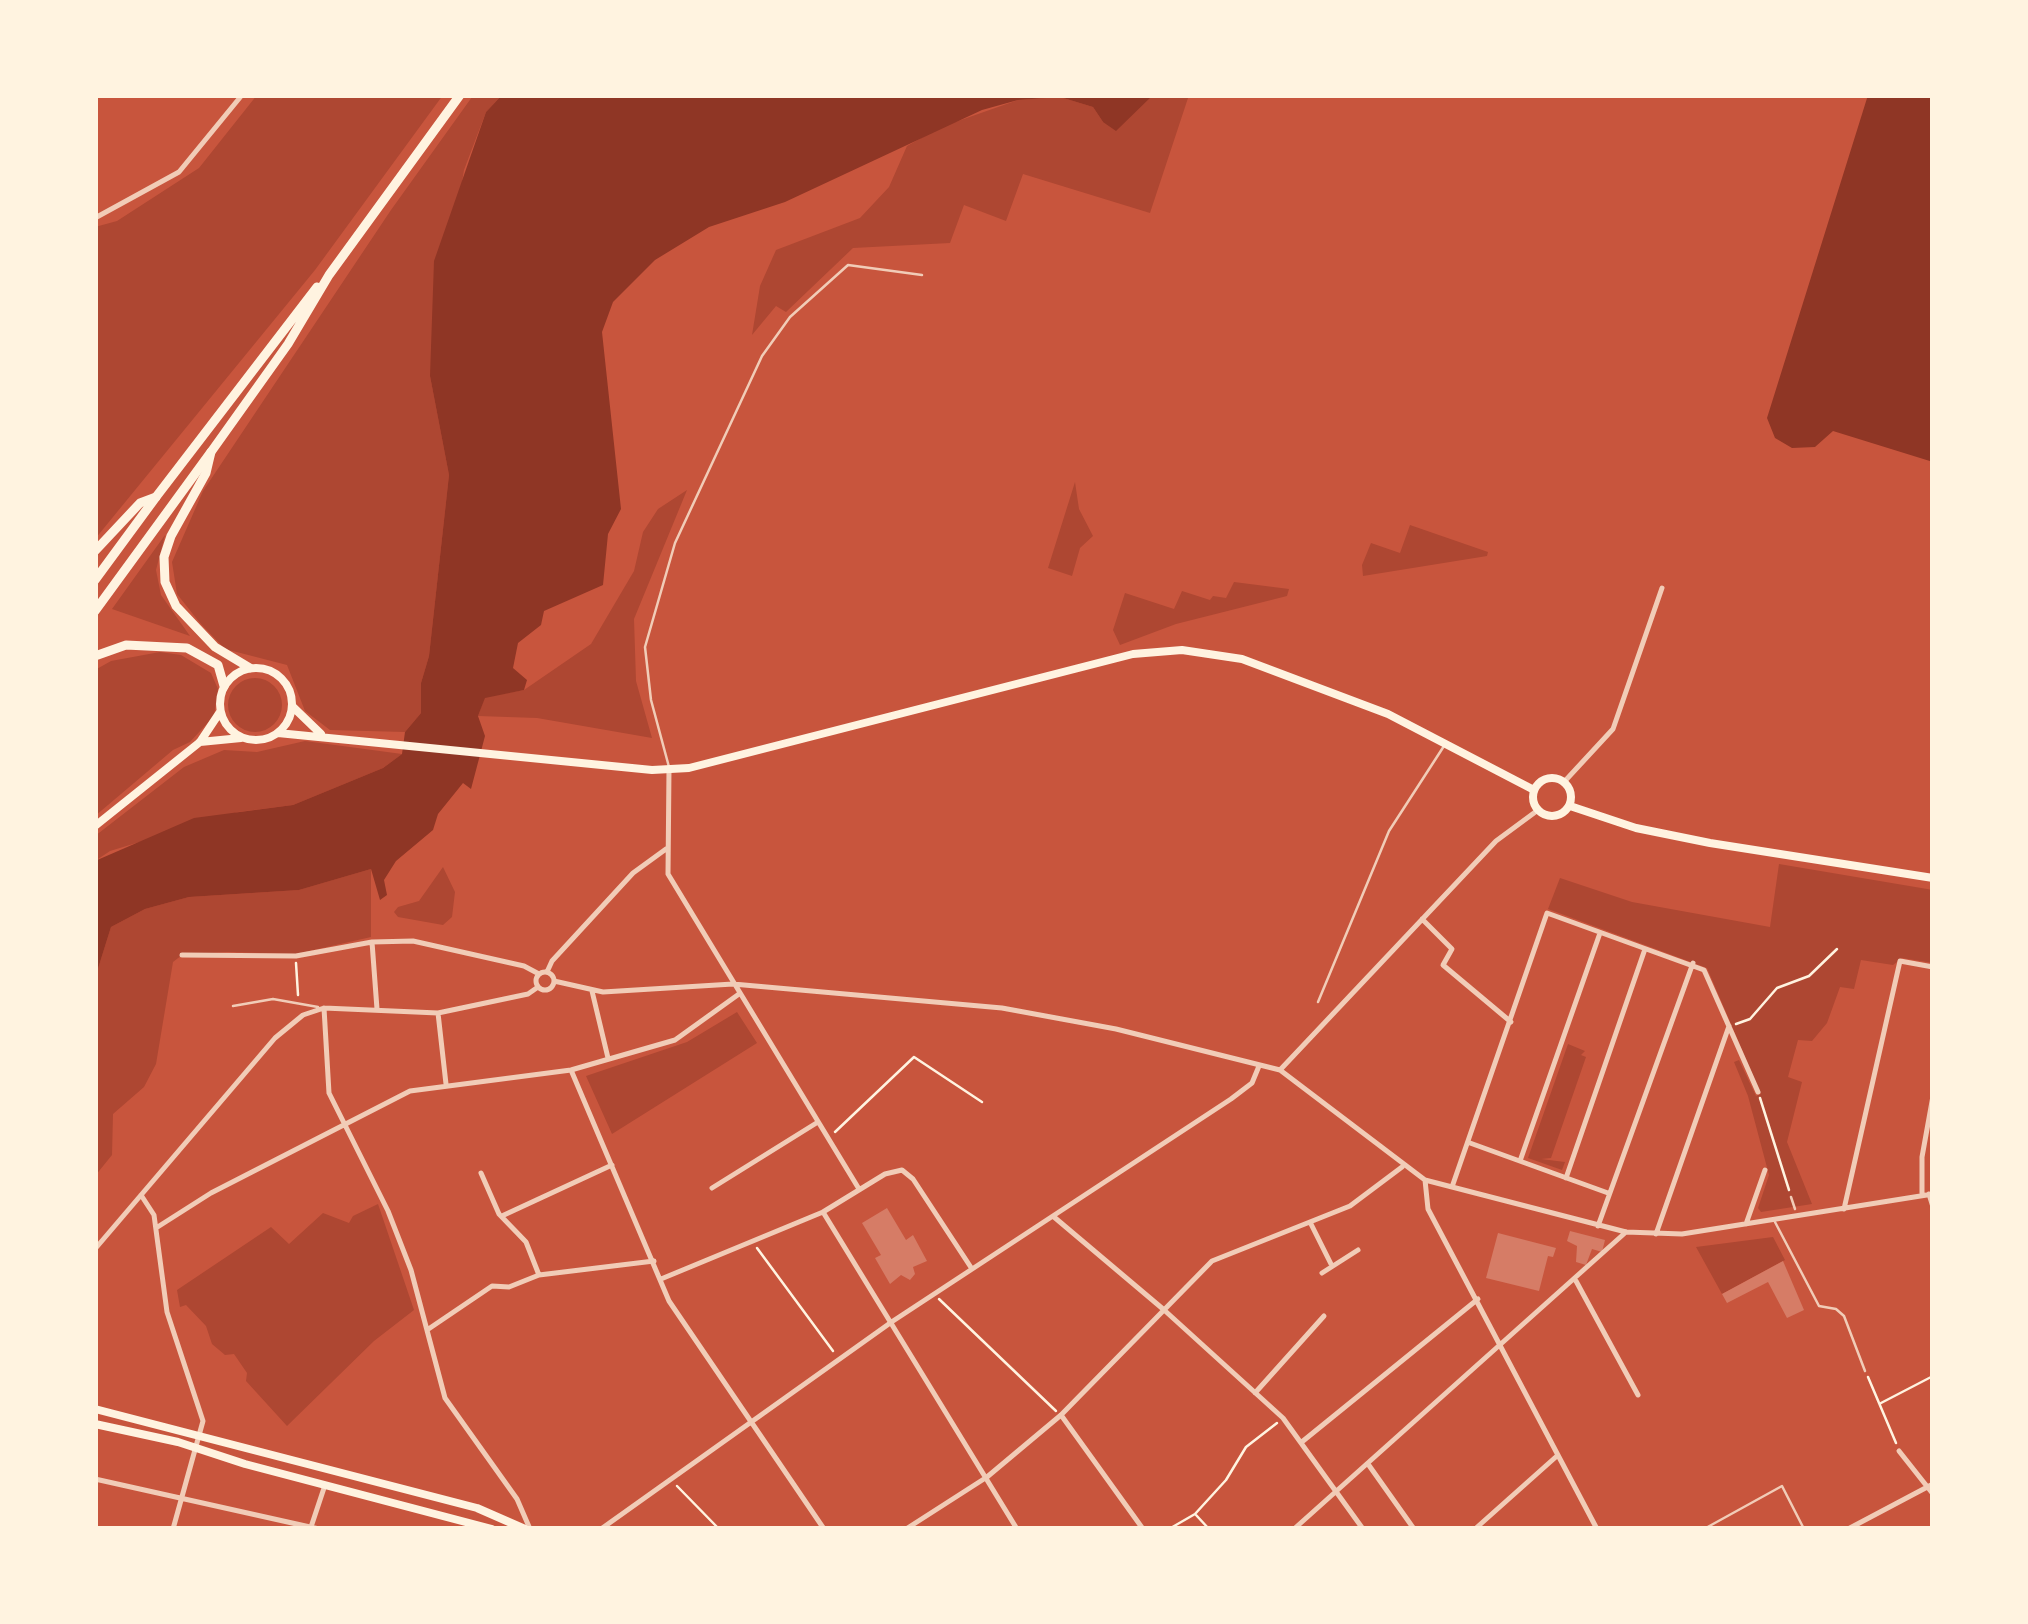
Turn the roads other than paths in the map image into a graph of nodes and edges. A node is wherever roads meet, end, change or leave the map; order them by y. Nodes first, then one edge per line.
1 (242, 95) edge
2 (460, 95) edge
3 (95, 218) edge
4 (329, 275) junction
5 (922, 275) dead end
6 (211, 452) junction
7 (156, 497) junction
8 (95, 552) edge
9 (95, 580) edge
10 (1662, 588) dead end
11 (95, 611) edge
12 (95, 656) edge
13 (250, 668) junction
14 (224, 686) junction
15 (292, 706) junction
16 (220, 712) junction
17 (278, 733) junction
18 (323, 736) junction
19 (243, 738) junction
20 (200, 742) junction
21 (1444, 746) junction
22 (670, 769) junction
23 (1564, 782) junction
24 (1534, 790) junction
25 (1570, 806) junction
26 (1538, 810) junction
27 (95, 826) edge
28 (666, 849) junction
29 (1933, 878) edge
30 (1422, 919) junction
31 (1600, 932) junction
32 (372, 942) junction
33 (1645, 948) junction
34 (182, 955) dead end
35 (1693, 964) junction
36 (1933, 967) edge
37 (547, 972) junction
38 (539, 974) junction
39 (554, 981) junction
40 (733, 984) junction
41 (538, 987) junction
42 (592, 991) junction
43 (739, 994) junction
44 (1318, 1002) dead end
45 (233, 1006) dead end
46 (324, 1008) junction
47 (377, 1009) junction
48 (438, 1013) junction
49 (1511, 1022) junction
50 (1730, 1026) junction
51 (608, 1058) junction
52 (1259, 1066) junction
53 (571, 1070) junction
54 (1280, 1070) junction
55 (446, 1085) junction
56 (1758, 1092) road end
57 (1933, 1096) edge
58 (818, 1122) junction
59 (345, 1125) junction
60 (1470, 1143) junction
61 (1520, 1161) junction
62 (612, 1164) junction
63 (1403, 1167) junction
64 (1765, 1170) dead end
65 (481, 1173) dead end
66 (1566, 1178) junction
67 (1426, 1180) junction
68 (1452, 1187) junction
69 (712, 1188) dead end
70 (859, 1189) junction
71 (1610, 1194) junction
72 (1928, 1194) edge
73 (142, 1195) junction
74 (1791, 1197) road end
75 (1933, 1207) edge
76 (1844, 1209) junction
77 (1795, 1210) dead end
78 (823, 1212) junction
79 (504, 1215) junction
80 (1054, 1216) junction
81 (1774, 1221) junction
82 (1311, 1224) junction
83 (1746, 1224) junction
84 (1598, 1226) junction
85 (156, 1228) junction
86 (1626, 1232) junction
87 (1656, 1234) junction
88 (95, 1249) edge
89 (1358, 1250) dead end
90 (654, 1262) junction
91 (1331, 1264) junction
92 (972, 1270) junction
93 (1322, 1273) dead end
94 (539, 1275) junction
95 (661, 1279) junction
96 (1576, 1282) junction
97 (1478, 1299) junction
98 (1164, 1308) junction
99 (1324, 1316) dead end
100 (892, 1321) junction
101 (427, 1330) junction
102 (1503, 1344) junction
103 (1865, 1371) road end
104 (1255, 1393) junction
105 (1638, 1395) dead end
106 (95, 1409) edge
107 (1061, 1416) junction
108 (752, 1421) junction
109 (95, 1424) edge
110 (198, 1436) junction
111 (1303, 1441) junction
112 (194, 1450) junction
113 (1899, 1451) road end
114 (1558, 1455) junction
115 (1368, 1464) junction
116 (987, 1478) junction
117 (95, 1479) edge
118 (325, 1485) junction
119 (1930, 1486) edge
120 (1337, 1492) junction
121 (180, 1494) junction
122 (1933, 1494) edge
123 (311, 1527) edge
124 (173, 1529) edge
125 (319, 1529) edge
126 (492, 1529) edge
127 (527, 1529) edge
128 (600, 1529) edge
129 (824, 1529) edge
130 (906, 1529) edge
131 (1017, 1529) edge
132 (1143, 1529) edge
133 (1294, 1529) edge
134 (1363, 1529) edge
135 (1414, 1529) edge
136 (1475, 1529) edge
137 (1597, 1529) edge
138 (1704, 1529) edge
139 (1804, 1529) edge
140 (1848, 1529) edge

1 - 3 street
2 - 4 main road
4 - 6 main road
4 - 7 main road
5 - 22 lane
6 - 11 main road
6 - 13 main road
7 - 8 main road
7 - 9 main road
10 - 23 street
12 - 14 main road
13 - 14 main road
13 - 15 main road
14 - 16 main road
15 - 17 main road
15 - 18 main road
16 - 19 main road
16 - 20 main road
17 - 18 main road
17 - 19 main road
18 - 22 main road
19 - 20 main road
20 - 27 main road
21 - 22 main road
21 - 24 main road
21 - 44 lane
22 - 28 street
23 - 24 main road
23 - 25 main road
24 - 26 main road
25 - 26 main road
25 - 29 main road
26 - 30 street
28 - 37 street
28 - 40 street
30 - 49 street
30 - 54 street
31 - 33 street
31 - 49 street
31 - 61 street
32 - 34 street
32 - 38 street
32 - 47 street
33 - 35 street
33 - 66 street
35 - 50 street
35 - 71 street
36 - 76 street
37 - 38 street
37 - 39 street
38 - 41 street
39 - 41 street
39 - 42 street
40 - 42 street
40 - 43 street
40 - 52 street
41 - 48 street
42 - 51 street
43 - 51 street
43 - 58 street
45 - 46 lane
46 - 47 street
46 - 59 street
46 - 73 street
47 - 48 street
48 - 55 street
49 - 60 street
50 - 56 street
50 - 87 street
51 - 53 street
52 - 54 street
52 - 80 street
53 - 55 street
53 - 62 street
54 - 63 street
55 - 59 street
57 - 72 street
58 - 69 street
58 - 70 street
59 - 85 street
59 - 101 street
60 - 61 street
60 - 68 street
61 - 66 street
62 - 79 street
62 - 90 street
63 - 67 street
63 - 82 street
64 - 83 street
65 - 79 street
66 - 71 street
67 - 68 street
67 - 97 street
68 - 84 street
70 - 78 street
70 - 92 street
71 - 84 street
72 - 75 street
72 - 76 street
73 - 85 street
73 - 88 street
74 - 77 lane
76 - 81 street
78 - 95 street
78 - 100 street
79 - 94 street
80 - 92 street
80 - 98 street
81 - 83 street
81 - 103 lane
82 - 91 street
82 - 98 street
83 - 87 street
84 - 86 street
85 - 110 street
86 - 87 street
86 - 96 street
89 - 91 street
90 - 94 street
90 - 95 street
91 - 93 street
92 - 100 street
94 - 101 street
95 - 108 street
96 - 102 street
96 - 105 street
97 - 102 street
97 - 111 street
98 - 104 street
98 - 107 street
99 - 104 street
100 - 108 street
100 - 116 street
101 - 127 street
102 - 114 street
102 - 115 street
104 - 111 street
106 - 110 main road
107 - 116 street
107 - 132 street
108 - 128 street
108 - 129 street
109 - 112 main road
110 - 112 street
110 - 127 main road
111 - 120 street
112 - 118 main road
112 - 121 street
113 - 119 street
114 - 136 street
114 - 137 street
115 - 120 street
115 - 135 street
116 - 130 street
116 - 131 street
117 - 121 street
118 - 123 street
118 - 126 main road
119 - 122 street
119 - 140 street
120 - 133 street
120 - 134 street
121 - 123 street
121 - 124 street
123 - 125 street
138 - 139 lane

